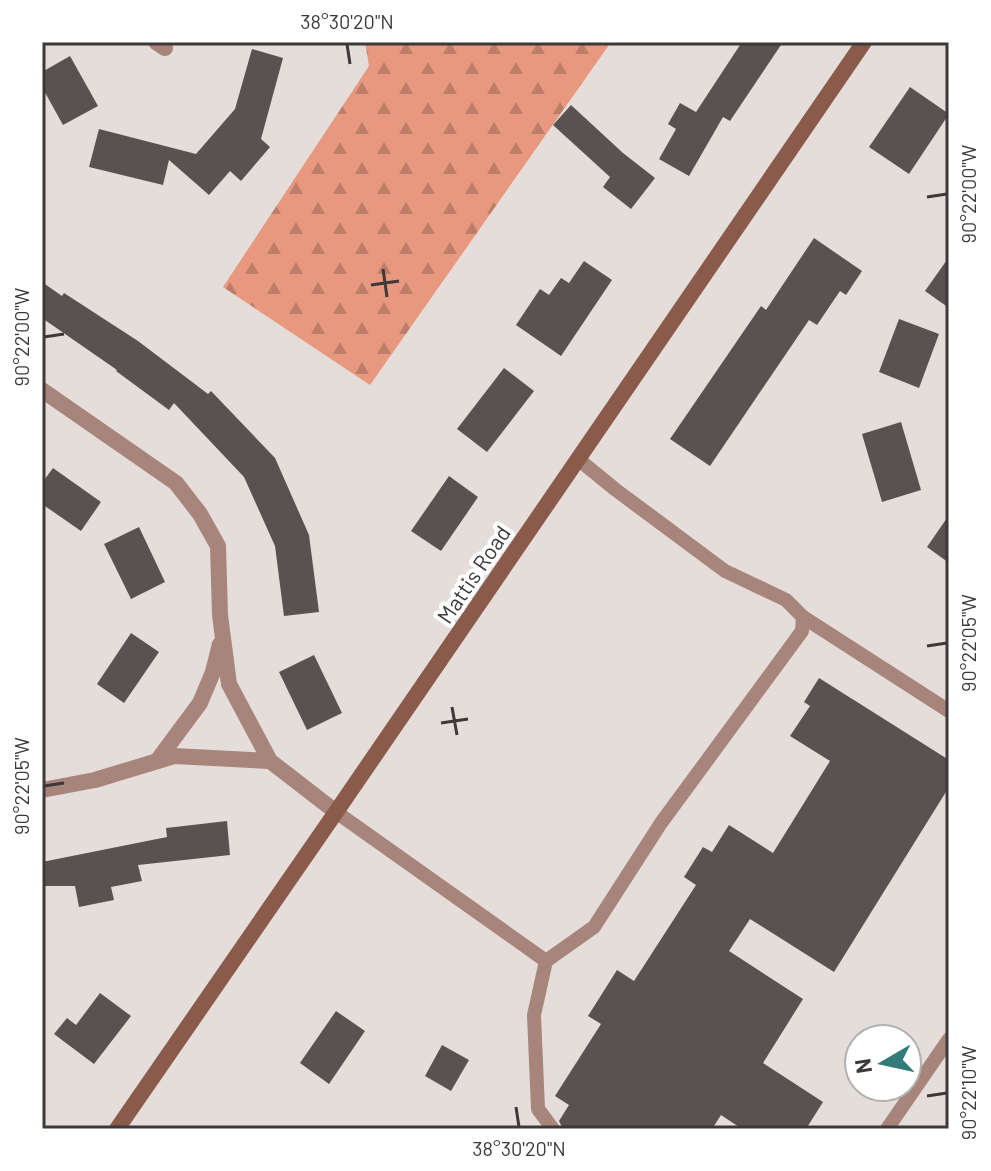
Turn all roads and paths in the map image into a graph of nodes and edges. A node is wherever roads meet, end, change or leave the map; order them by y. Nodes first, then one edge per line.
1 (864, 42) edge
2 (42, 390) edge
3 (578, 459) junction
4 (803, 617) junction
5 (222, 633) junction
6 (949, 711) edge
7 (157, 761) junction
8 (270, 761) junction
9 (42, 790) edge
10 (336, 812) junction
11 (546, 961) junction
12 (949, 1039) edge
13 (117, 1129) edge
14 (553, 1129) edge
15 (887, 1129) edge

1 - 3 main road, Mattis Road
2 - 5 street
3 - 4 lane
3 - 10 main road, Mattis Road
4 - 6 lane
4 - 11 lane
5 - 7 street
5 - 8 street
7 - 8 street
7 - 9 street
8 - 10 street
10 - 11 lane
10 - 13 main road, Mattis Road
11 - 14 lane
12 - 15 lane

